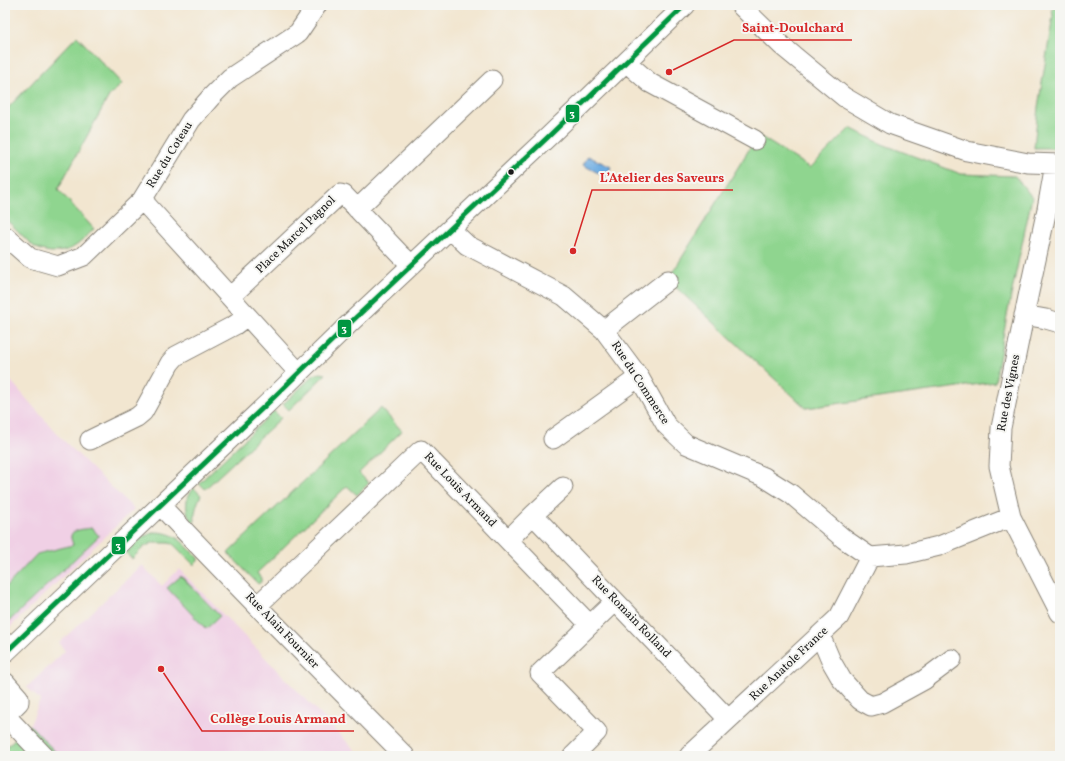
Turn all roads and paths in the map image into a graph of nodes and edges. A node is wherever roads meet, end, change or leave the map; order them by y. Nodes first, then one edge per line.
1 (317, 5) edge
2 (685, 5) edge
3 (740, 5) edge
4 (626, 62) junction
5 (492, 80) dead end
6 (755, 140) dead end
7 (1058, 164) edge
8 (142, 200) junction
9 (357, 209) junction
10 (450, 229) junction
11 (5, 236) edge
12 (412, 265) junction
13 (668, 280) dead end
14 (230, 297) junction
15 (1024, 315) junction
16 (247, 316) junction
17 (1060, 323) edge
18 (604, 330) junction
19 (299, 373) junction
20 (639, 377) junction
21 (553, 439) dead end
22 (90, 440) dead end
23 (563, 487) dead end
24 (160, 505) junction
25 (533, 515) junction
26 (1010, 517) junction
27 (508, 540) junction
28 (870, 557) junction
29 (615, 601) junction
30 (258, 606) junction
31 (1060, 613) edge
32 (590, 625) junction
33 (820, 635) junction
34 (5, 653) edge
35 (952, 659) dead end
36 (5, 682) edge
37 (5, 716) edge
38 (728, 719) junction
39 (44, 756) edge
40 (405, 756) edge
41 (573, 756) edge
42 (690, 756) edge

1 - 8 street, Rue du Coteau
2 - 4 street
3 - 7 street
4 - 6 street
4 - 10 street
5 - 9 street
7 - 15 street, Rue des Vignes
8 - 11 street
8 - 14 street, Rue du Coteau
9 - 12 street, Place Marcel Pagnol
9 - 14 street, Place Marcel Pagnol
10 - 12 street
10 - 18 street, Rue du Commerce
12 - 19 street
13 - 18 street
14 - 16 street, Rue du Coteau
15 - 17 street
15 - 26 street, Rue des Vignes
16 - 19 street, Rue du Coteau
16 - 22 street
18 - 20 street, Rue du Commerce
19 - 24 street
20 - 21 street
20 - 28 street, Rue du Commerce
23 - 25 street
24 - 30 street, Rue Alain Fournier
24 - 34 street
25 - 27 street
25 - 29 street, Rue Romain Rolland
26 - 28 street
26 - 31 street, Rue des Vignes
27 - 30 street, Rue Louis Armand
27 - 32 street, Rue Louis Armand
28 - 33 street, Rue Anatole France
29 - 32 street
29 - 38 street, Rue Romain Rolland
30 - 40 street, Rue Alain Fournier
32 - 41 street
33 - 35 street
33 - 38 street, Rue Anatole France
36 - 37 street
37 - 39 street
38 - 42 street, Rue Anatole France

